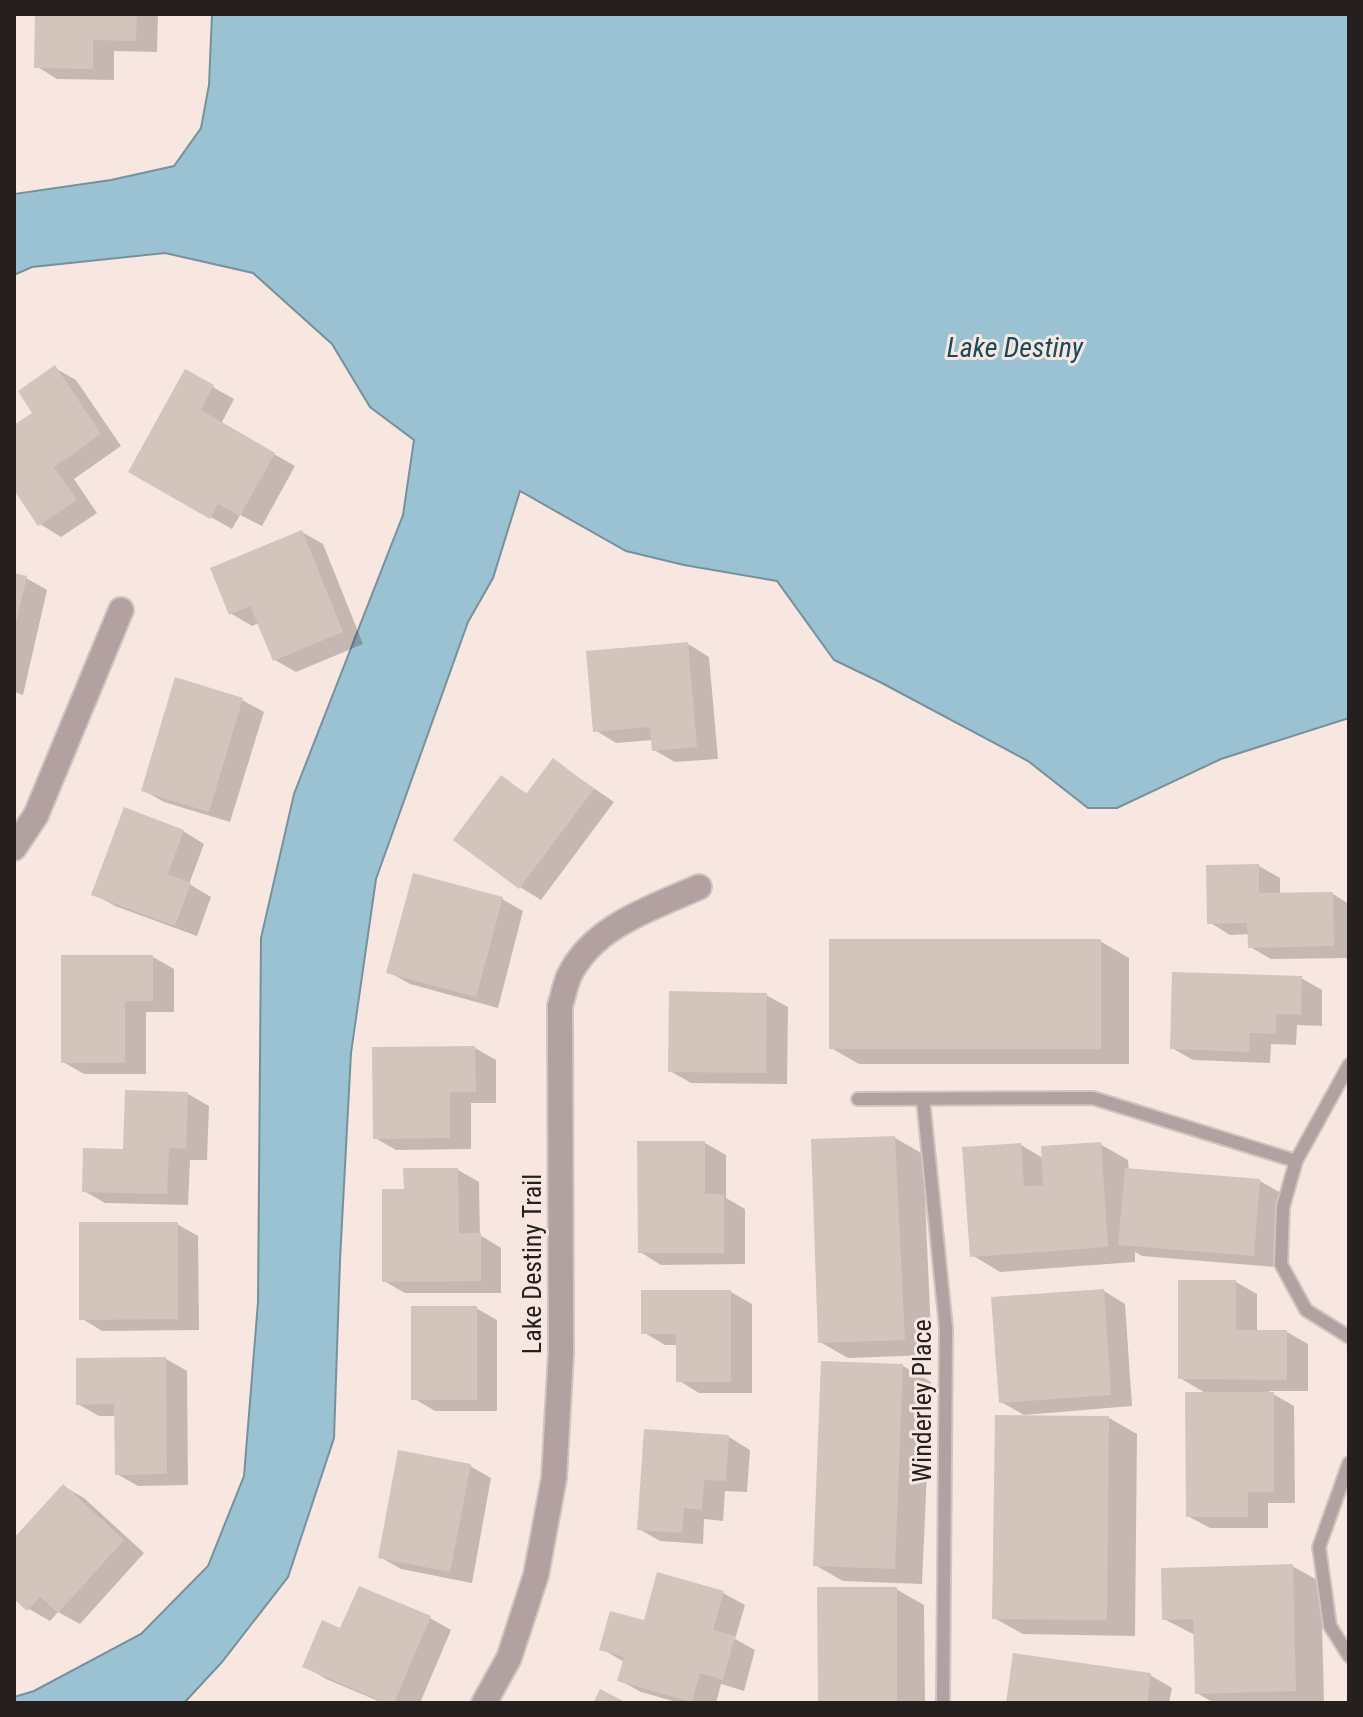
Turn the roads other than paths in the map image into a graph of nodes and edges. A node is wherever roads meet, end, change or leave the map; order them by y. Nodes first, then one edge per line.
1 (121, 610) dead end
2 (14, 848) edge
3 (699, 887) dead end
4 (1349, 1065) edge
5 (858, 1099) dead end
6 (923, 1099) junction
7 (1296, 1161) junction
8 (1349, 1337) edge
9 (1349, 1463) edge
10 (1349, 1656) edge
11 (484, 1703) edge
12 (943, 1703) edge

1 - 2 street
3 - 11 street, Lake Destiny Trail
4 - 7 lane
5 - 6 lane
6 - 7 lane
6 - 12 lane, Winderley Place
7 - 8 lane
9 - 10 lane

